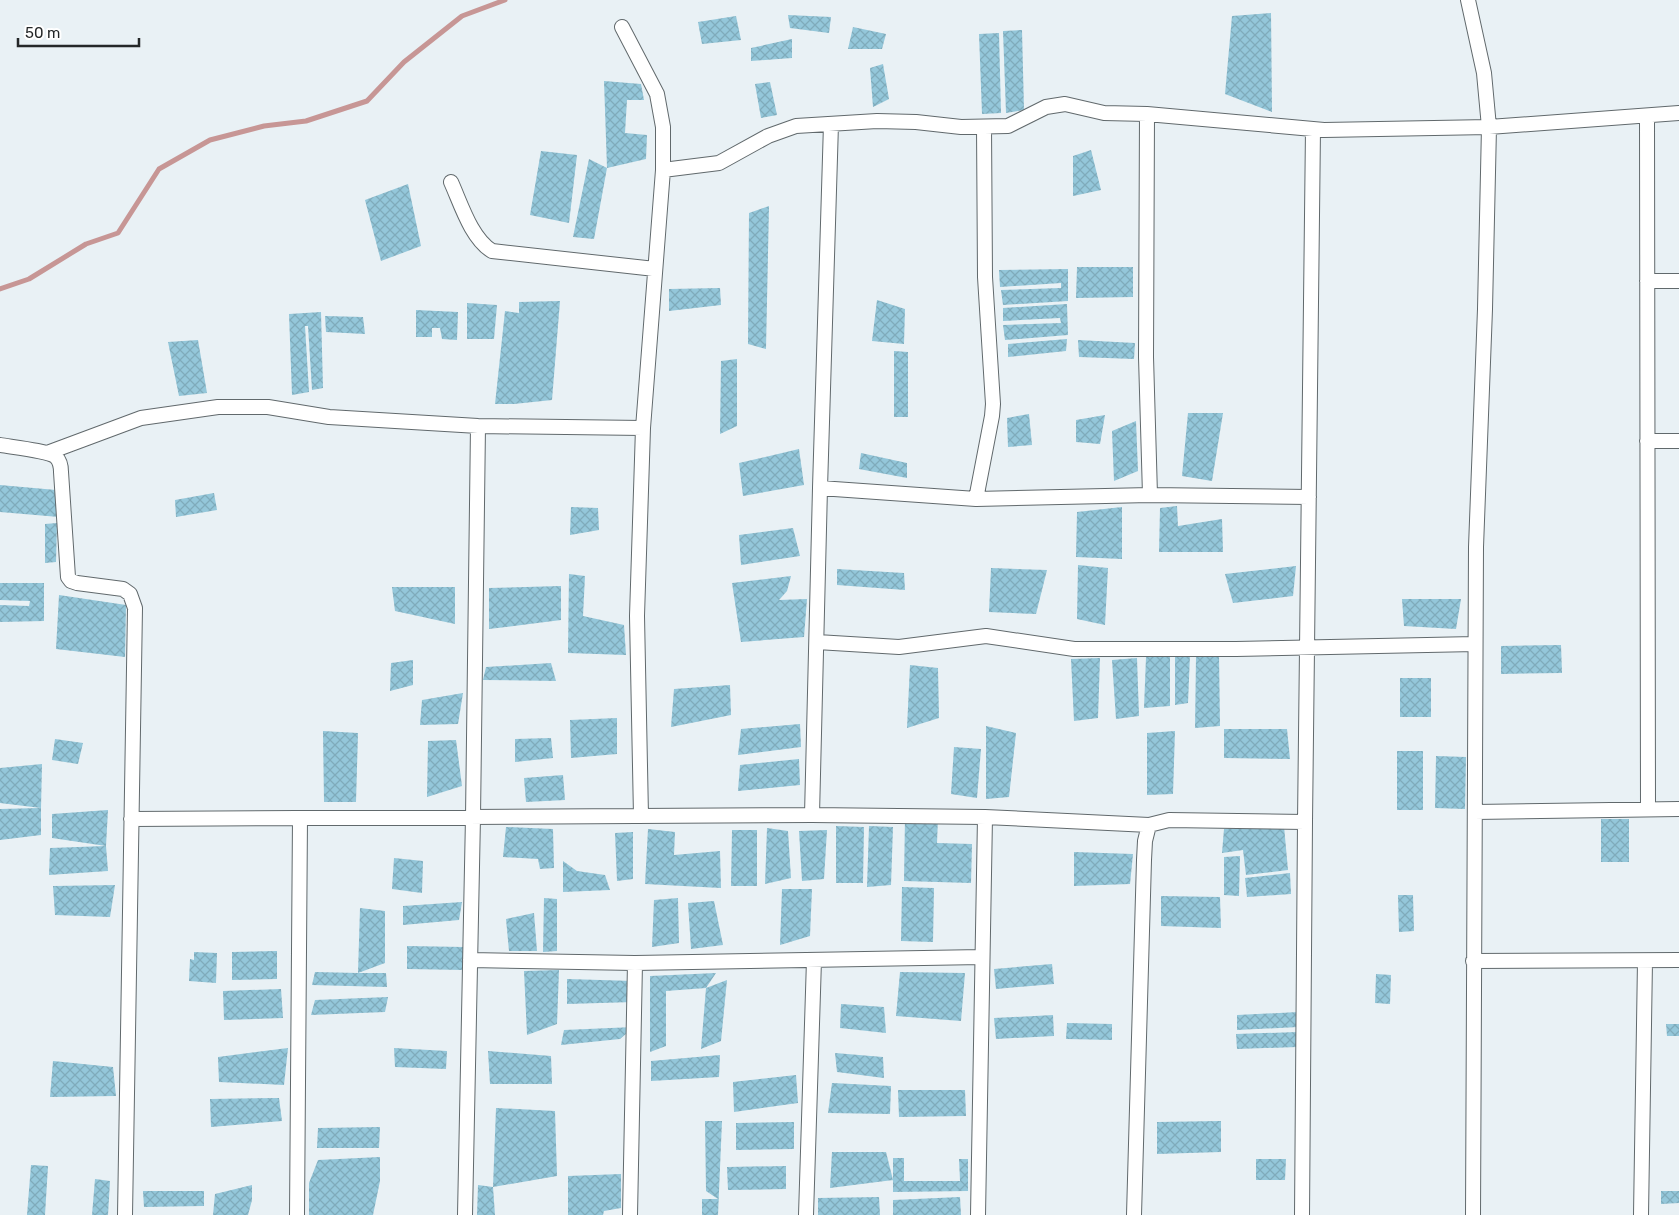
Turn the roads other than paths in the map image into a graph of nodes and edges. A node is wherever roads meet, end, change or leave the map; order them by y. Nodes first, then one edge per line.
1 (1468, 0) edge
2 (622, 26) dead end
3 (1679, 113) edge
4 (1147, 114) junction
5 (1647, 116) junction
6 (831, 124) junction
7 (984, 127) junction
8 (1490, 127) junction
9 (1314, 128) junction
10 (663, 170) junction
11 (451, 182) dead end
12 (654, 269) junction
13 (1647, 281) junction
14 (1679, 281) edge
15 (478, 426) junction
16 (643, 428) junction
17 (1679, 441) edge
18 (1647, 442) junction
19 (0, 445) edge
20 (47, 453) junction
21 (820, 488) junction
22 (1150, 495) junction
23 (1309, 497) junction
24 (976, 499) junction
25 (817, 642) junction
26 (1475, 644) junction
27 (1308, 647) junction
28 (1679, 808) edge
29 (1648, 809) junction
30 (1475, 812) junction
31 (812, 815) junction
32 (641, 816) junction
33 (473, 817) junction
34 (985, 817) junction
35 (300, 818) junction
36 (132, 819) junction
37 (1305, 822) junction
38 (1149, 825) junction
39 (982, 957) junction
40 (470, 960) junction
41 (814, 960) junction
42 (1679, 960) edge
43 (1474, 961) junction
44 (1645, 961) junction
45 (635, 963) junction
46 (125, 1215) edge
47 (297, 1215) edge
48 (465, 1215) edge
49 (630, 1215) edge
50 (806, 1215) edge
51 (978, 1215) edge
52 (1134, 1215) edge
53 (1302, 1215) edge
54 (1473, 1215) edge
55 (1641, 1215) edge

1 - 8 street
2 - 10 street
3 - 5 street
4 - 7 street
4 - 9 street
4 - 22 street
5 - 8 street
5 - 13 street
6 - 7 street
6 - 10 street
6 - 21 street
7 - 24 street
8 - 9 street
8 - 26 street
9 - 23 street
10 - 12 street
11 - 12 street
12 - 16 street
13 - 14 street
13 - 18 street
15 - 16 street
15 - 20 street
15 - 33 street
16 - 32 street
17 - 18 street
18 - 29 street
19 - 20 street
20 - 36 street
21 - 24 street
21 - 25 street
22 - 23 street
22 - 24 street
23 - 27 street
25 - 27 street
25 - 31 street
26 - 27 street
26 - 30 street
27 - 37 street
28 - 29 street
29 - 30 street
30 - 43 street
31 - 32 street
31 - 34 street
32 - 33 street
33 - 35 street
33 - 40 street
34 - 38 street
34 - 39 street
35 - 36 street
35 - 47 street
36 - 46 street
37 - 38 street
37 - 53 street
38 - 52 street
39 - 41 street
39 - 51 street
40 - 45 street
40 - 48 street
41 - 45 street
41 - 50 street
42 - 44 street
43 - 44 street
43 - 54 street
44 - 55 street
45 - 49 street

